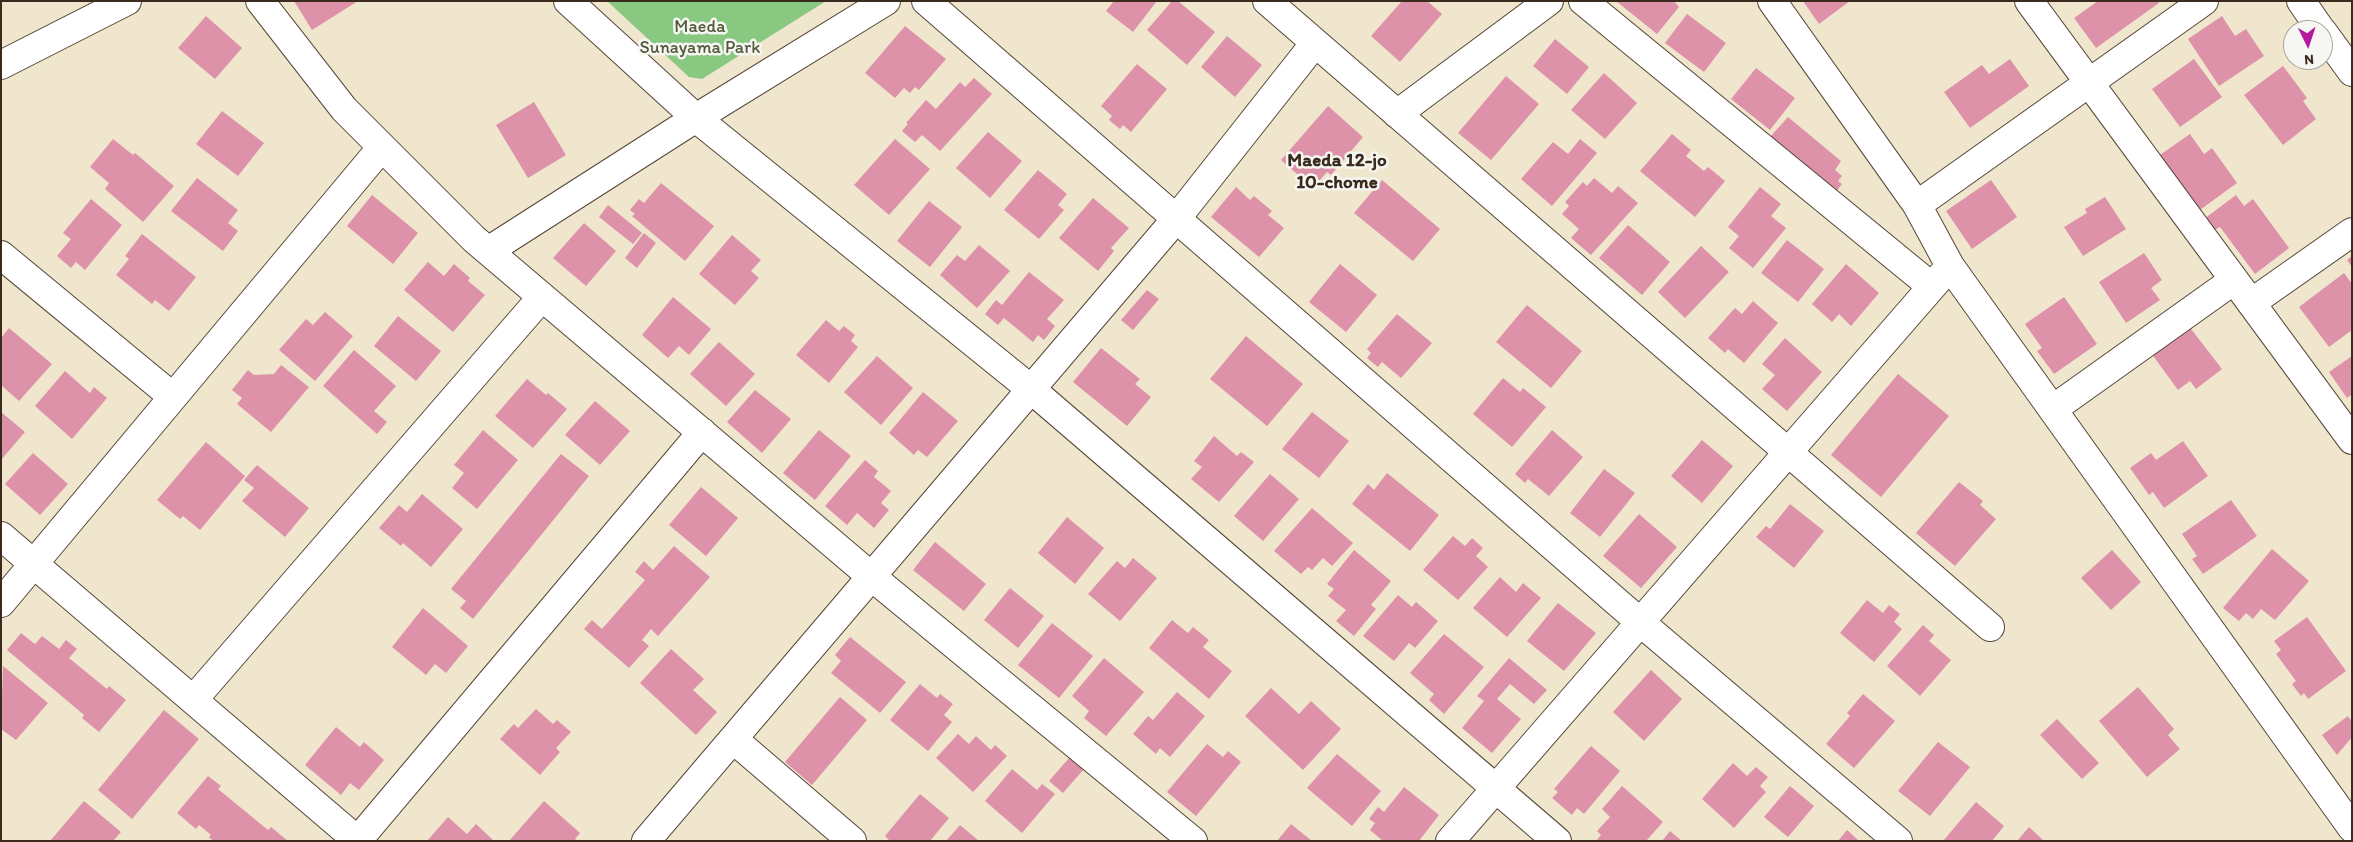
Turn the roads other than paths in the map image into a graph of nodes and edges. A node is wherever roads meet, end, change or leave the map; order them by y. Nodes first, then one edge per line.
1 (127, 1) edge
2 (260, 1) edge
3 (568, 1) edge
4 (886, 1) edge
5 (926, 1) edge
6 (1267, 1) edge
7 (1549, 1) edge
8 (1583, 1) edge
9 (1772, 1) edge
10 (2028, 1) edge
11 (2204, 1) edge
12 (2301, 1) edge
13 (2314, 20) edge
14 (1315, 43) junction
15 (2333, 46) edge
16 (1, 65) edge
17 (2352, 72) edge
18 (2088, 82) junction
19 (1397, 114) junction
20 (696, 118) junction
21 (382, 147) junction
22 (1916, 205) junction
23 (1176, 219) junction
24 (2352, 232) edge
25 (488, 251) junction
26 (1, 255) edge
27 (1950, 266) junction
28 (2234, 280) junction
29 (1932, 286) junction
30 (542, 297) junction
31 (2251, 303) junction
32 (1032, 390) junction
33 (173, 397) junction
34 (2053, 409) junction
35 (702, 432) junction
36 (2352, 440) edge
37 (1787, 452) junction
38 (1, 536) edge
39 (34, 564) junction
40 (872, 577) junction
41 (1, 603) edge
42 (1640, 622) junction
43 (1990, 627) dead end
44 (193, 700) junction
45 (733, 739) junction
46 (1495, 788) junction
47 (2352, 828) edge
48 (358, 841) edge
49 (646, 841) edge
50 (852, 841) edge
51 (1193, 841) edge
52 (1450, 841) edge
53 (1557, 841) edge
54 (1898, 841) edge

1 - 16 street
2 - 21 street
3 - 20 street
4 - 20 street
5 - 23 street
6 - 14 street
7 - 19 street
8 - 29 street
9 - 22 street
10 - 18 street
11 - 18 street
12 - 13 street
14 - 19 street
14 - 23 street
15 - 17 street
18 - 22 street
18 - 28 street
19 - 37 street
20 - 25 street
20 - 32 street
21 - 25 street
21 - 33 street
22 - 27 street
23 - 32 street
23 - 42 street
24 - 31 street
25 - 30 street
26 - 33 street
27 - 29 street
27 - 34 street
28 - 31 street
28 - 34 street
29 - 37 street
30 - 35 street
30 - 44 street
31 - 36 street
32 - 40 street
32 - 46 street
33 - 39 street
34 - 47 street
35 - 40 street
35 - 48 street
37 - 42 street
37 - 43 street
38 - 39 street
39 - 41 street
39 - 44 street
40 - 45 street
40 - 51 street
42 - 46 street
42 - 54 street
44 - 48 street
45 - 49 street
45 - 50 street
46 - 52 street
46 - 53 street

